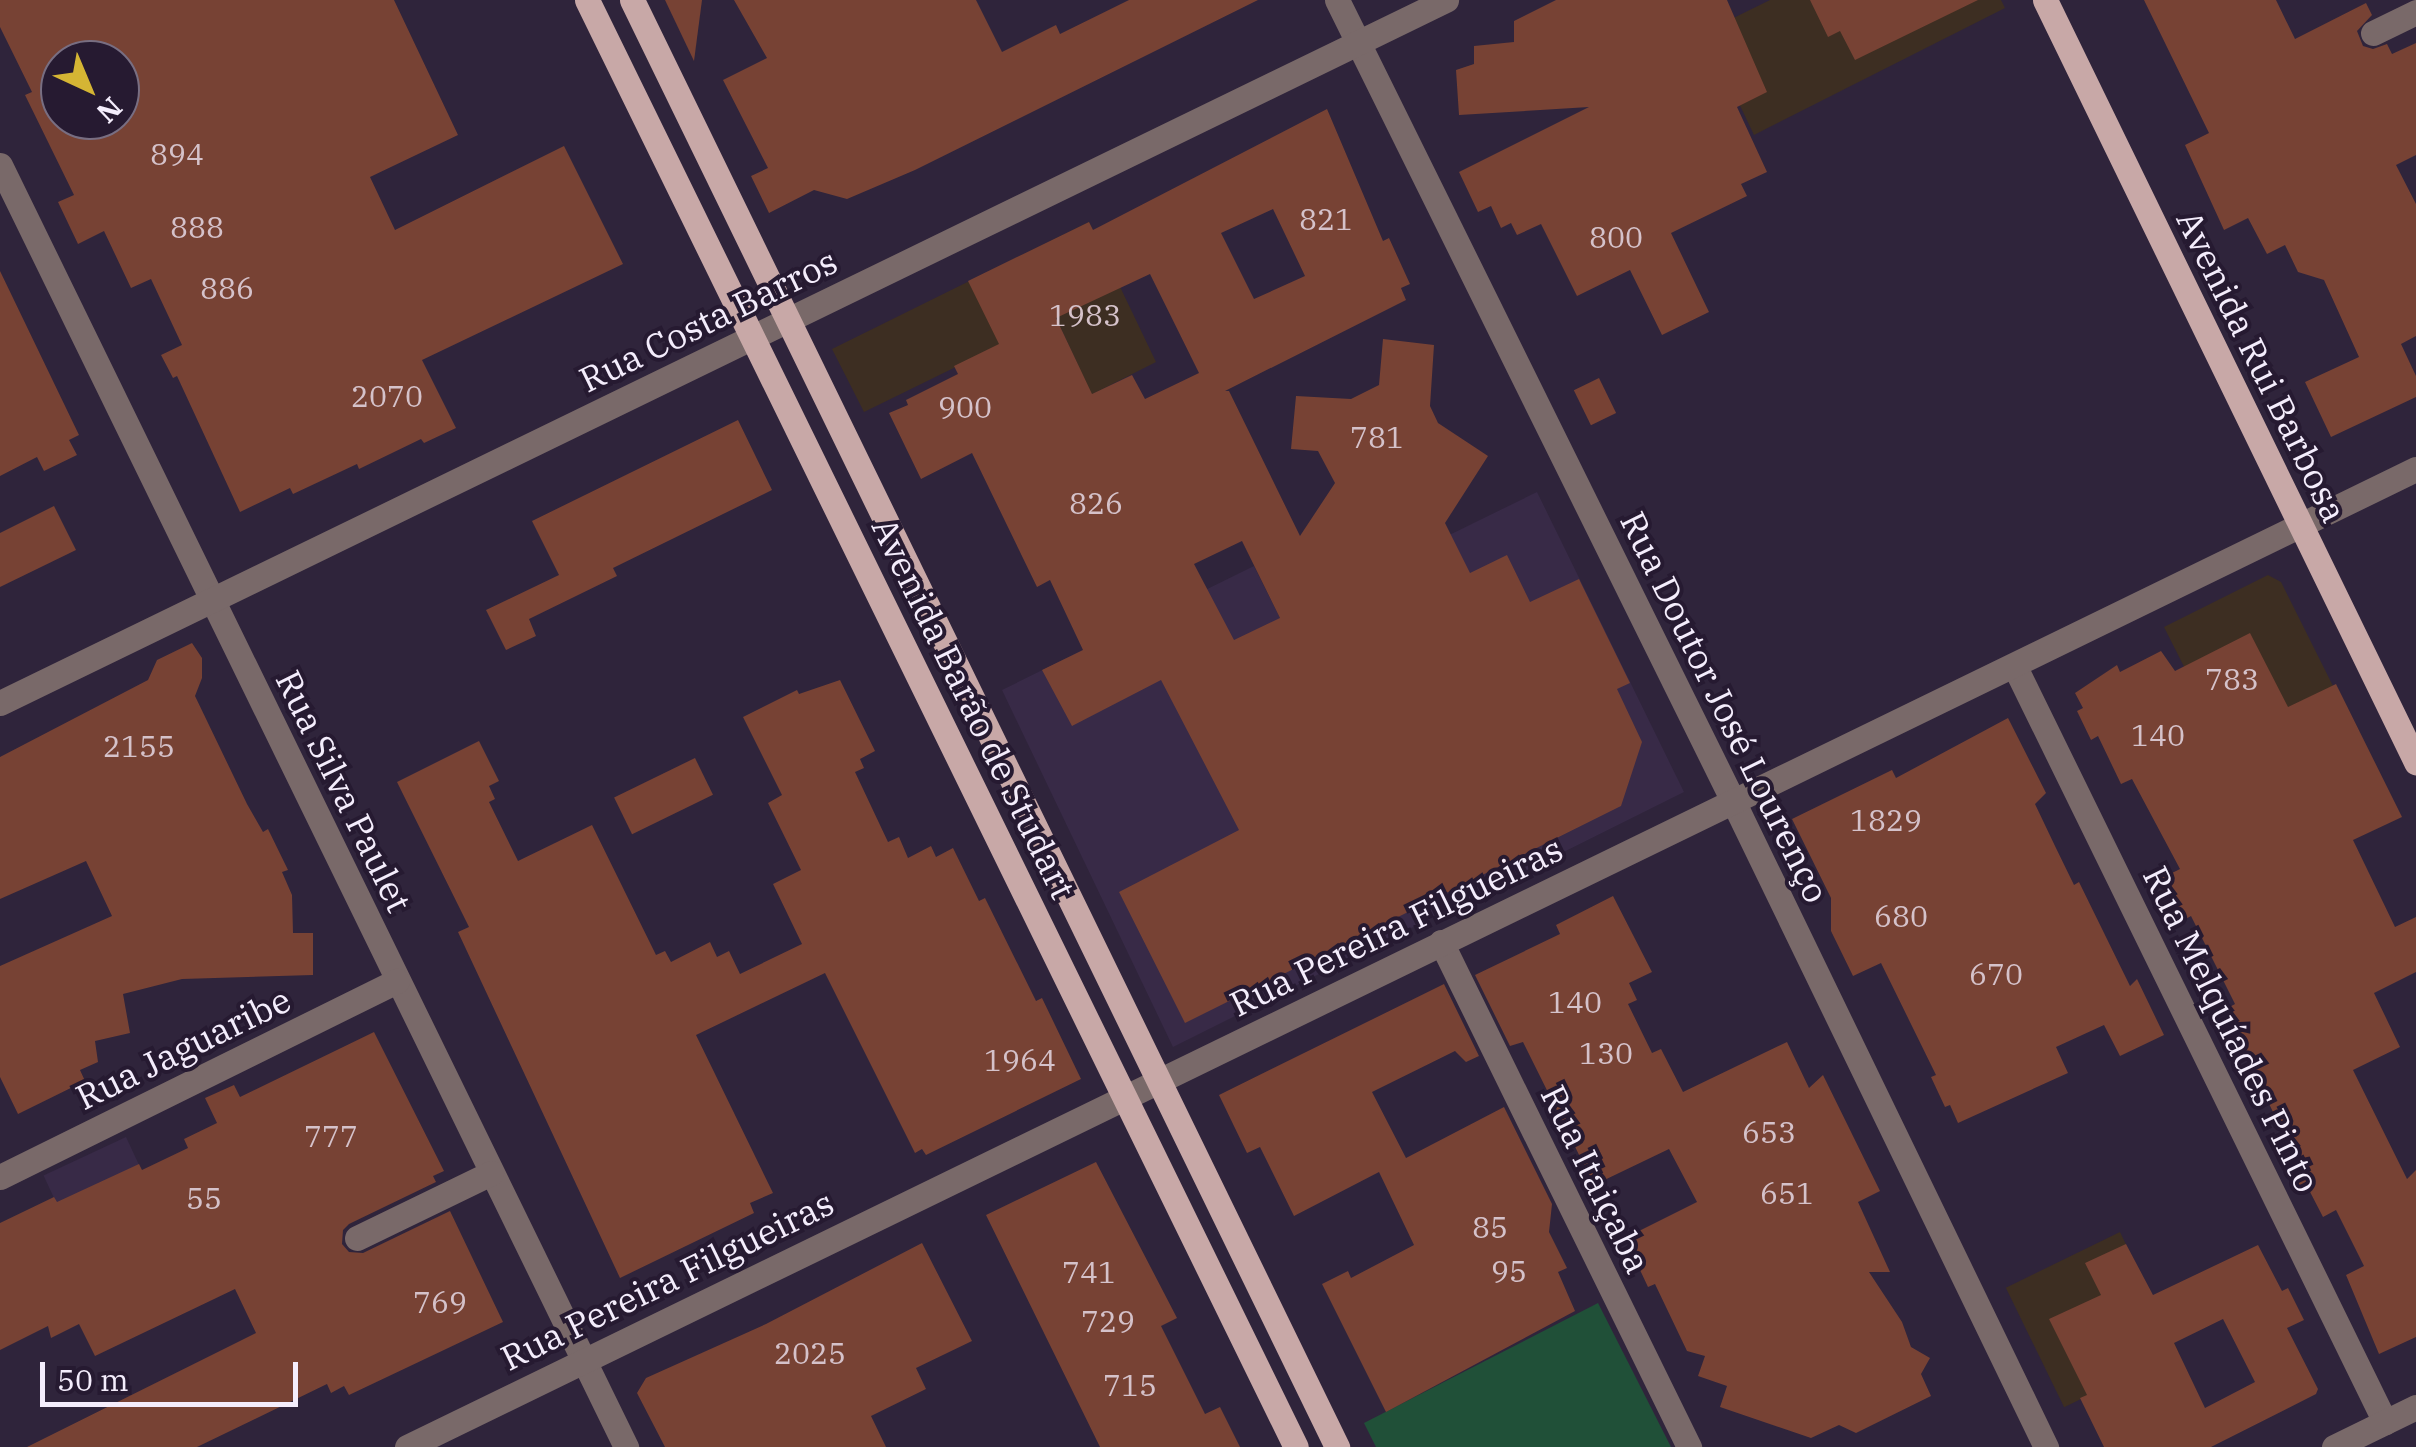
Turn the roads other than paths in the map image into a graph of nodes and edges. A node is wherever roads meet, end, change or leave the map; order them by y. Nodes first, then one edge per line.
1 (587, 0) edge
2 (632, 0) edge
3 (1337, 0) edge
4 (1446, 0) edge
5 (2045, 0) edge
6 (2416, 12) edge
7 (2373, 32) dead end
8 (1358, 42) junction
9 (0, 164) edge
10 (791, 320) junction
11 (752, 338) junction
12 (2416, 469) edge
13 (2301, 524) junction
14 (212, 599) junction
15 (2015, 667) junction
16 (0, 702) edge
17 (2416, 762) edge
18 (1734, 803) junction
19 (1441, 942) junction
20 (397, 981) junction
21 (1157, 1081) junction
22 (1124, 1096) junction
23 (491, 1174) junction
24 (0, 1177) edge
25 (358, 1238) dead end
26 (583, 1360) junction
27 (2416, 1407) edge
28 (2386, 1422) junction
29 (407, 1447) edge
30 (626, 1447) edge
31 (1296, 1447) edge
32 (1337, 1447) edge
33 (1689, 1447) edge
34 (2046, 1447) edge
35 (2334, 1447) edge

1 - 11 main road, Avenida Barão de Studart
2 - 10 main road, Avenida Barão de Studart
3 - 8 street, Rua Doutor José Lourenço
4 - 8 street, Rua Costa Barros
5 - 13 main road, Avenida Rui Barbosa
6 - 7 street
8 - 10 street, Rua Costa Barros
8 - 18 street, Rua Doutor José Lourenço
9 - 14 street, Rua Silva Paulet
10 - 11 street, Rua Costa Barros
10 - 21 main road, Avenida Barão de Studart
11 - 14 street, Rua Costa Barros
11 - 22 main road, Avenida Barão de Studart
12 - 13 street, Rua Pereira Filgueiras
13 - 15 street, Rua Pereira Filgueiras
13 - 17 main road, Avenida Rui Barbosa
14 - 16 street, Rua Costa Barros
14 - 20 street, Rua Silva Paulet
15 - 18 street, Rua Pereira Filgueiras
15 - 28 street, Rua Melquíades Pinto
18 - 19 street, Rua Pereira Filgueiras
18 - 34 street, Rua Doutor José Lourenço
19 - 21 street, Rua Pereira Filgueiras
19 - 33 street, Rua Itaiçaba
20 - 23 street, Rua Silva Paulet
20 - 24 street, Rua Jaguaribe
21 - 22 street, Rua Pereira Filgueiras
21 - 32 main road, Avenida Barão de Studart
22 - 26 street, Rua Pereira Filgueiras
22 - 31 main road, Avenida Barão de Studart
23 - 25 street
23 - 26 street, Rua Silva Paulet
26 - 29 street, Rua Pereira Filgueiras
26 - 30 street, Rua Silva Paulet
27 - 28 street
28 - 35 street

